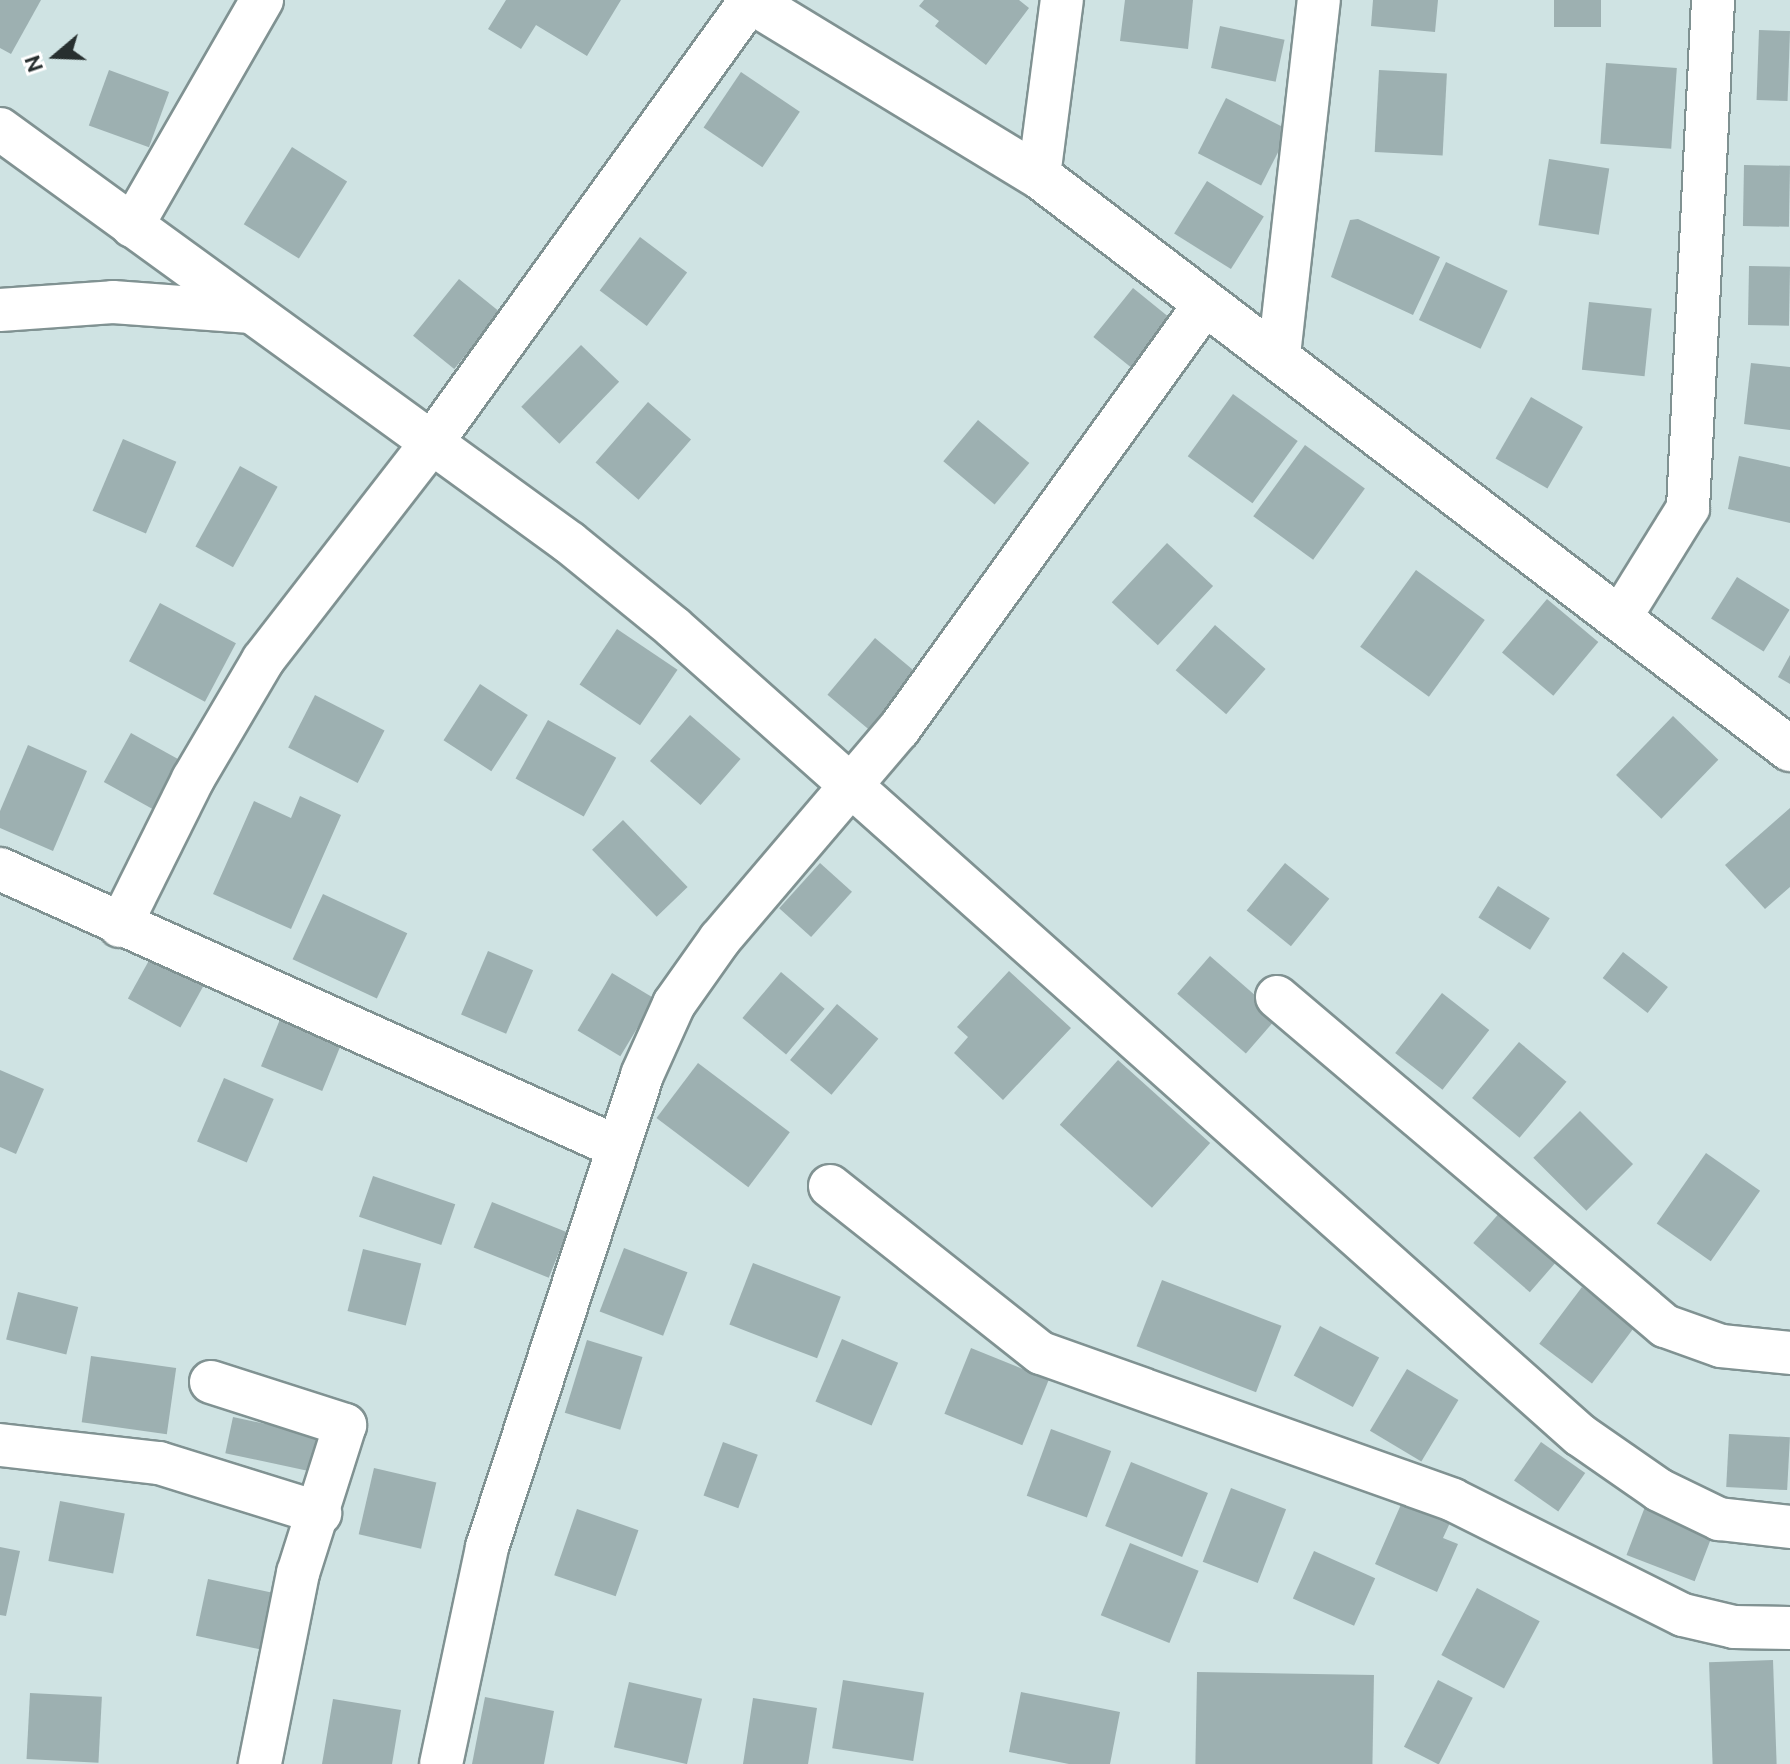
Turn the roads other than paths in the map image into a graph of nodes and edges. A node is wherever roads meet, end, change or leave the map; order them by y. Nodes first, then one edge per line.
1 (262, 0) edge
2 (750, 0) edge
3 (1062, 0) edge
4 (1319, 0) edge
5 (1713, 0) edge
6 (0, 129) edge
7 (1039, 176) junction
8 (132, 226) junction
9 (1205, 304) junction
10 (0, 310) edge
11 (248, 312) junction
12 (1279, 355) junction
13 (430, 445) junction
14 (1621, 616) junction
15 (1790, 749) edge
16 (851, 786) junction
17 (0, 869) edge
18 (120, 926) junction
19 (1277, 997) dead end
20 (617, 1147) junction
21 (830, 1186) dead end
22 (1790, 1353) edge
23 (211, 1382) dead end
24 (0, 1445) edge
25 (320, 1513) junction
26 (1790, 1527) edge
27 (1790, 1628) edge
28 (260, 1764) edge
29 (441, 1764) edge

1 - 8 street
2 - 7 street
2 - 13 street
3 - 7 street
4 - 12 street
5 - 14 street
6 - 8 street
7 - 9 street
8 - 11 street
9 - 12 street
9 - 16 street
10 - 11 street
11 - 13 street
12 - 14 street
13 - 16 street
13 - 18 street
14 - 15 street
16 - 20 street
16 - 26 street
17 - 18 street
18 - 20 street
19 - 22 street
20 - 29 street
21 - 27 street
23 - 25 street
24 - 25 street
25 - 28 street

